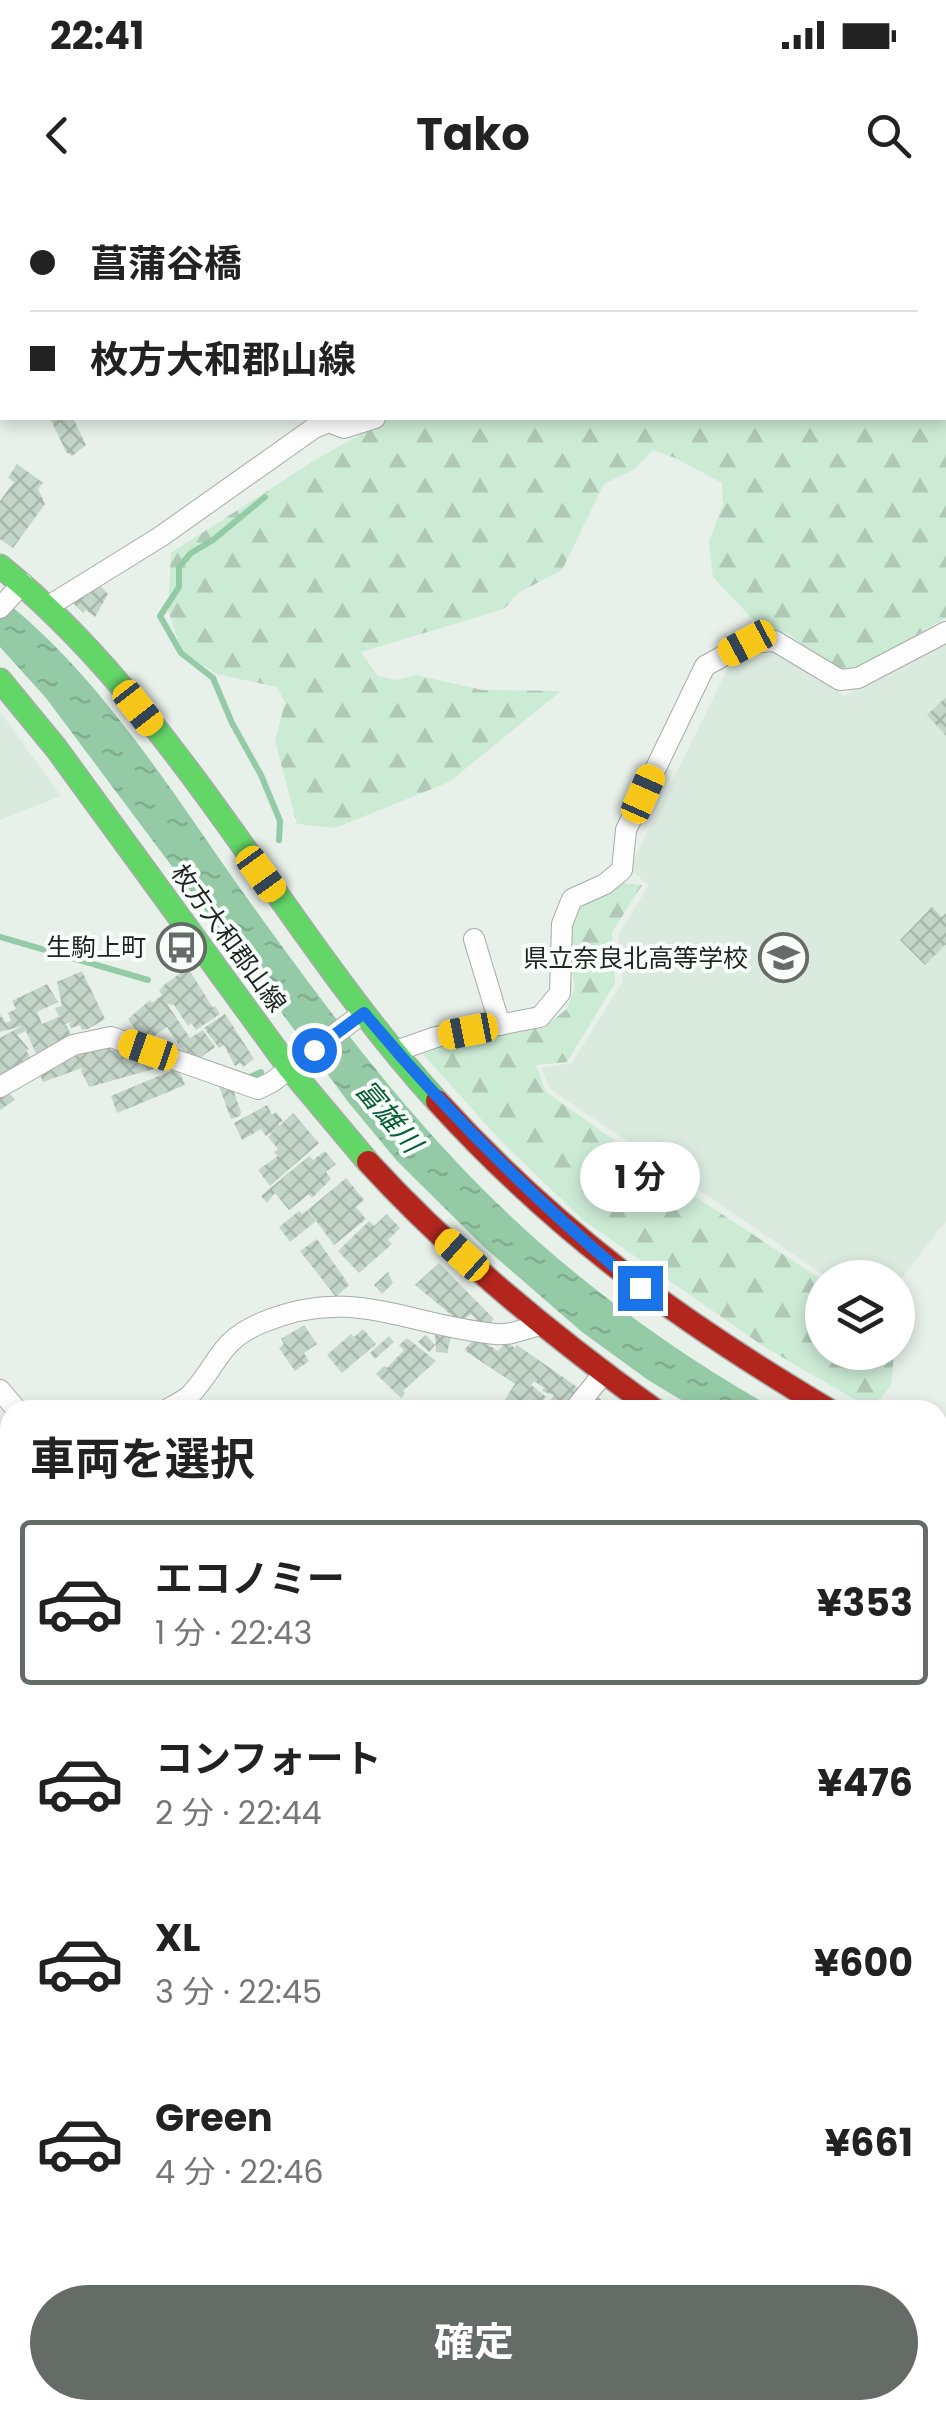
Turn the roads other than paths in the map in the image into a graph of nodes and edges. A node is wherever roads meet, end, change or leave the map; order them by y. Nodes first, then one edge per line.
1 (333, 420) edge
2 (370, 420) edge
3 (0, 566) edge
4 (23, 583) junction
5 (47, 607) junction
6 (0, 608) edge
7 (946, 632) edge
8 (0, 680) edge
9 (474, 939) dead end
10 (364, 1013) junction
11 (500, 1025) junction
12 (396, 1052) junction
13 (290, 1068) junction
14 (0, 1087) edge
15 (541, 1325) junction
16 (603, 1374) junction
17 (182, 1400) edge
18 (582, 1400) edge
19 (640, 1400) edge
20 (812, 1400) edge

1 - 2 street
1 - 5 street
3 - 4 main road
4 - 5 main road
4 - 6 street
5 - 10 main road
7 - 11 street
8 - 13 main road, 枚方大和郡山線
9 - 11 street
10 - 12 main road
10 - 13 street
11 - 12 street
12 - 20 main road
13 - 14 street
13 - 15 main road, 枚方大和郡山線
15 - 16 main road, 枚方大和郡山線
15 - 17 street
16 - 18 street
16 - 19 main road, 枚方大和郡山線

